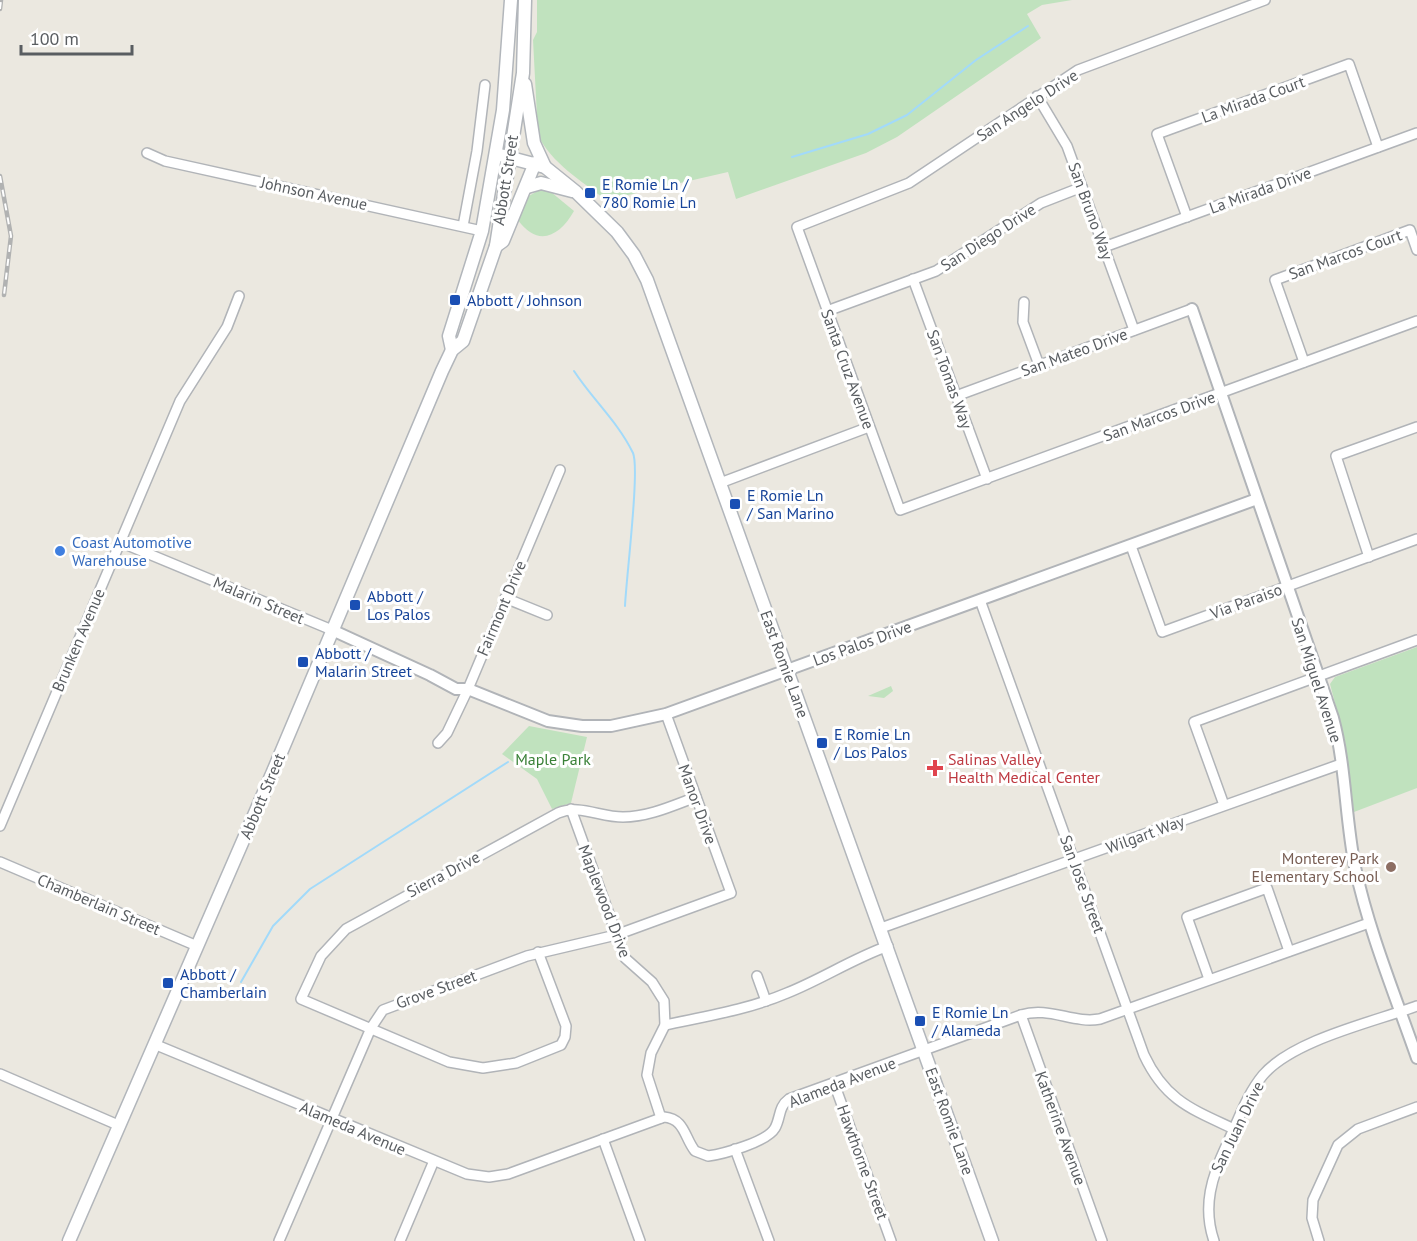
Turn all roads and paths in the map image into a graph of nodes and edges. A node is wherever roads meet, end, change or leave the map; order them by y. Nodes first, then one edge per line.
1 (511, 0) edge
2 (525, 0) edge
3 (1265, 0) edge
4 (523, 73) junction
5 (485, 85) dead end
6 (1037, 96) junction
7 (1417, 134) edge
8 (1378, 147) junction
9 (147, 153) dead end
10 (495, 154) junction
11 (509, 156) junction
12 (540, 165) junction
13 (527, 187) junction
14 (1082, 187) junction
15 (576, 192) junction
16 (1187, 217) junction
17 (463, 226) junction
18 (797, 227) joint
19 (482, 231) junction
20 (496, 246) junction
21 (1104, 247) junction
22 (1417, 250) edge
23 (914, 279) junction
24 (239, 296) dead end
25 (1024, 302) dead end
26 (1192, 309) joint
27 (827, 311) junction
28 (1417, 321) edge
29 (1134, 330) junction
30 (452, 350) junction
31 (1304, 362) junction
32 (1039, 365) junction
33 (1222, 393) junction
34 (956, 396) junction
35 (869, 427) junction
36 (1417, 427) edge
37 (560, 471) dead end
38 (987, 479) junction
39 (720, 483) junction
40 (1257, 499) junction
41 (900, 510) joint
42 (1417, 539) edge
43 (120, 542) junction
44 (1131, 546) junction
45 (1369, 557) junction
46 (1287, 587) junction
47 (505, 598) junction
48 (980, 600) junction
49 (547, 615) dead end
50 (332, 630) junction
51 (1417, 640) edge
52 (787, 670) junction
53 (1318, 677) junction
54 (468, 689) junction
55 (666, 714) junction
56 (438, 743) dead end
57 (1341, 764) junction
58 (696, 797) junction
59 (1224, 806) junction
60 (571, 809) junction
61 (0, 826) edge
62 (1074, 860) junction
63 (0, 862) edge
64 (731, 893) joint
65 (1369, 922) junction
66 (881, 928) junction
67 (616, 935) junction
68 (197, 946) junction
69 (888, 946) junction
70 (1289, 951) junction
71 (538, 952) junction
72 (757, 976) dead end
73 (1209, 980) junction
74 (766, 1001) junction
75 (1417, 1006) edge
76 (1128, 1009) junction
77 (1401, 1012) junction
78 (1021, 1015) junction
79 (665, 1025) junction
80 (371, 1028) junction
81 (154, 1044) junction
82 (924, 1050) junction
83 (1417, 1058) edge
84 (0, 1074) edge
85 (834, 1083) junction
86 (1417, 1107) edge
87 (661, 1118) junction
88 (332, 1119) junction
89 (118, 1125) junction
90 (1234, 1129) junction
91 (603, 1139) junction
92 (735, 1149) junction
93 (433, 1162) junction
94 (69, 1241) edge
95 (279, 1241) edge
96 (400, 1241) edge
97 (640, 1241) edge
98 (769, 1241) edge
99 (891, 1241) edge
100 (992, 1241) edge
101 (1102, 1241) edge
102 (1214, 1241) edge
103 (1319, 1241) edge

1 - 10 main road, Abbott Street
2 - 4 main road, Abbott Street
3 - 6 street, San Angelo Drive
4 - 11 main road, Abbott Street
4 - 12 main road
5 - 17 street
6 - 14 street, San Bruno Way
6 - 18 street, San Angelo Drive
7 - 8 street, La Mirada Drive
8 - 16 street, La Mirada Drive
8 - 16 street, La Mirada Court
9 - 17 street, Johnson Avenue
10 - 11 main road, East Romie Lane
10 - 19 main road, Abbott Street
11 - 12 main road, East Romie Lane
11 - 20 main road, Abbott Street
12 - 13 main road
12 - 15 main road, East Romie Lane
13 - 15 main road
13 - 20 main road
14 - 21 street, San Bruno Way
14 - 23 street, San Diego Drive
15 - 39 main road, East Romie Lane
16 - 21 street, La Mirada Drive
17 - 19 street, Johnson Avenue
18 - 27 street, Santa Cruz Avenue
19 - 30 main road, Abbott Street
20 - 30 main road, Abbott Street
21 - 29 street, San Bruno Way
22 - 31 street, San Marcos Court
23 - 27 street, San Diego Drive
23 - 34 street, San Tomas Way
24 - 43 street, Brunken Avenue
25 - 32 street
26 - 29 street, San Mateo Drive
26 - 33 street, San Miguel Avenue
27 - 35 street, Santa Cruz Avenue
28 - 31 street, San Marcos Drive
29 - 32 street, San Mateo Drive
30 - 50 main road, Abbott Street
31 - 33 street, San Marcos Drive
32 - 34 street, San Mateo Drive
33 - 38 street, San Marcos Drive
33 - 40 street, San Miguel Avenue
34 - 38 street, San Tomas Way
35 - 39 street
35 - 41 street, Santa Cruz Avenue
36 - 45 street
37 - 47 street, Fairmont Drive
38 - 41 street, San Marcos Drive
39 - 52 main road, East Romie Lane
40 - 44 street, Los Palos Drive
40 - 46 street, San Miguel Avenue
42 - 45 street, Via Paraiso
43 - 50 street, Malarin Street
43 - 61 street, Brunken Avenue
44 - 46 street, Via Paraiso
44 - 48 street, Los Palos Drive
45 - 46 street, Via Paraiso
46 - 53 street, San Miguel Avenue
47 - 49 street
47 - 54 street, Fairmont Drive
48 - 52 street, Los Palos Drive
48 - 62 street, San Jose Street
50 - 54 street, Los Palos Drive
50 - 68 main road, Abbott Street
51 - 53 street
52 - 55 street, Los Palos Drive
52 - 66 main road, East Romie Lane
53 - 57 street, San Miguel Avenue
53 - 59 street
54 - 55 street, Los Palos Drive
54 - 56 street, Fairmont Drive
55 - 58 street, Manor Drive
57 - 59 street, Wilgart Way
57 - 65 street, San Miguel Avenue
58 - 60 street
58 - 64 street, Manor Drive
59 - 62 street, Wilgart Way
60 - 67 street, Maplewood Drive
60 - 80 street, Sierra Drive
62 - 66 street, Wilgart Way
62 - 76 street, San Jose Street
63 - 68 street, Chamberlain Street
64 - 67 street, Grove Street
65 - 70 street, Alameda Avenue
65 - 77 street, San Miguel Avenue
66 - 69 main road, East Romie Lane
67 - 71 street, Grove Street
67 - 79 street, Maplewood Drive
68 - 81 main road, Abbott Street
69 - 74 street
69 - 82 main road, East Romie Lane
70 - 73 street, Alameda Avenue
70 - 73 street
71 - 80 street, Grove Street
71 - 80 street
72 - 74 street
73 - 76 street, Alameda Avenue
74 - 79 street
75 - 77 street, San Juan Drive
76 - 78 street, Alameda Avenue
76 - 90 street, San Jose Street
77 - 83 street, San Miguel Avenue
77 - 90 street, San Juan Drive
78 - 82 street, Alameda Avenue
78 - 101 street, Katherine Avenue
79 - 87 street
80 - 88 street, Grove Street
81 - 88 street, Alameda Avenue
81 - 89 main road, Abbott Street
82 - 85 street, Alameda Avenue
82 - 100 main road, East Romie Lane
84 - 89 street
85 - 92 street, Alameda Avenue
85 - 99 street, Hawthorne Street
86 - 103 street
87 - 91 street, Alameda Avenue
87 - 92 street, Alameda Avenue
88 - 93 street, Alameda Avenue
88 - 95 street, Grove Street
89 - 94 main road, Abbott Street
90 - 102 street, San Juan Drive
91 - 93 street, Alameda Avenue
91 - 97 street
92 - 98 street
93 - 96 street

